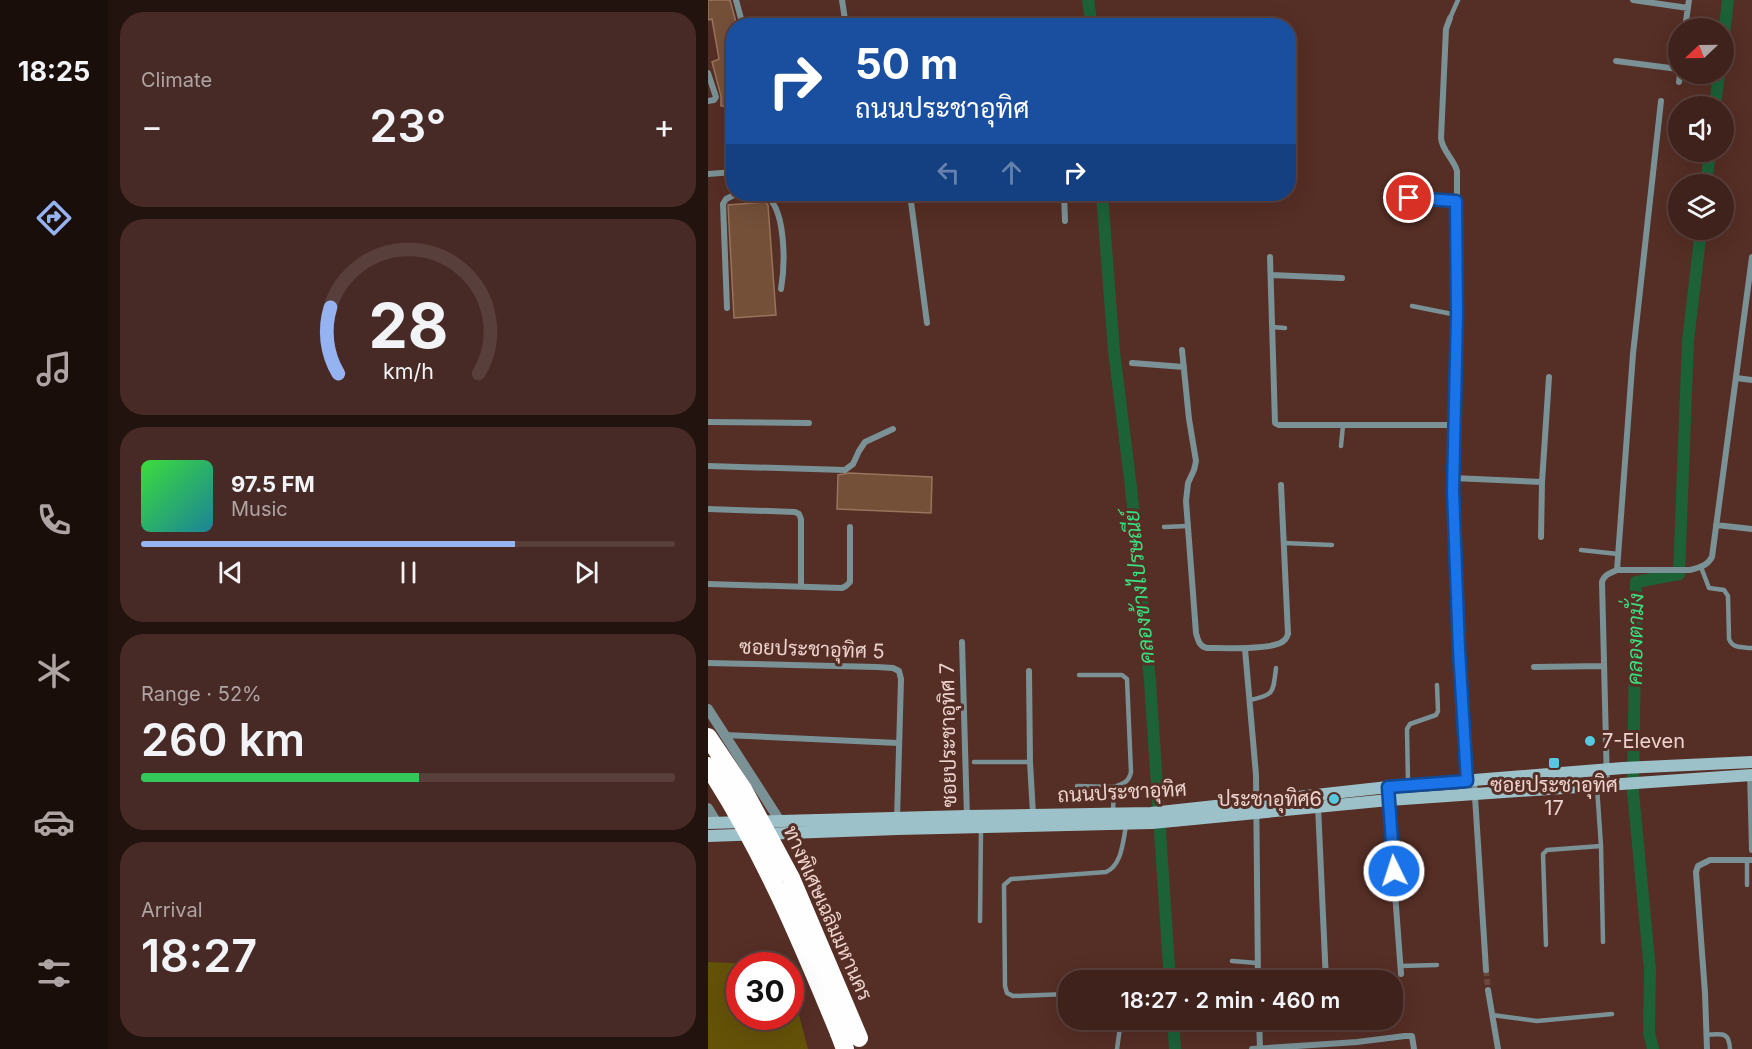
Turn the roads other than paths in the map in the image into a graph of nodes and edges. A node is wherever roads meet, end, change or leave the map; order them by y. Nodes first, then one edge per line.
1 (736, 0) edge
2 (842, 0) edge
3 (1458, 0) edge
4 (1633, 0) edge
5 (1689, 0) edge
6 (1688, 8) junction
7 (741, 18) edge
8 (845, 18) edge
9 (1450, 18) joint
10 (1686, 18) edge
11 (1616, 61) dead end
12 (1668, 68) edge
13 (708, 73) edge
14 (708, 100) edge
15 (1661, 101) dead end
16 (726, 172) edge
17 (708, 174) edge
18 (1386, 196) dead end
19 (726, 199) edge
20 (773, 201) edge
21 (911, 201) edge
22 (1064, 201) edge
23 (1456, 201) junction
24 (1065, 221) dead end
25 (1270, 257) dead end
26 (1752, 257) edge
27 (1271, 275) junction
28 (1342, 278) dead end
29 (781, 289) dead end
30 (1412, 306) dead end
31 (727, 308) dead end
32 (1749, 309) edge
33 (1457, 315) junction
34 (927, 323) dead end
35 (1272, 327) junction
36 (1285, 328) dead end
37 (1182, 350) dead end
38 (1132, 363) dead end
39 (1184, 367) junction
40 (1549, 377) dead end
41 (1736, 378) junction
42 (1752, 380) edge
43 (708, 422) edge
44 (809, 423) dead end
45 (1343, 425) junction
46 (1455, 425) junction
47 (892, 429) dead end
48 (1341, 446) dead end
49 (708, 466) edge
50 (1453, 478) junction
51 (1542, 482) junction
52 (1281, 485) dead end
53 (708, 509) edge
54 (1716, 525) junction
55 (1188, 526) junction
56 (850, 527) dead end
57 (1164, 527) dead end
58 (1752, 529) edge
59 (1541, 537) dead end
60 (1284, 543) junction
61 (1332, 544) dead end
62 (1581, 550) dead end
63 (1618, 554) junction
64 (1701, 567) junction
65 (1617, 570) junction
66 (708, 584) edge
67 (801, 586) junction
68 (962, 642) dead end
69 (1752, 648) edge
70 (1245, 649) junction
71 (708, 663) edge
72 (1604, 666) junction
73 (1276, 668) dead end
74 (1534, 668) dead end
75 (1029, 671) dead end
76 (1078, 675) dead end
77 (1437, 685) dead end
78 (1250, 700) junction
79 (708, 709) edge
80 (716, 736) edge
81 (898, 743) junction
82 (974, 762) dead end
83 (1030, 762) junction
84 (708, 766) edge
85 (1751, 768) edge
86 (1607, 770) junction
87 (1471, 781) junction
88 (1602, 784) junction
89 (1077, 786) dead end
90 (1408, 786) junction
91 (1388, 787) junction
92 (1114, 788) junction
93 (1472, 794) junction
94 (1389, 800) junction
95 (1318, 806) junction
96 (1256, 807) junction
97 (708, 808) edge
98 (1112, 814) junction
99 (1151, 818) junction
100 (981, 821) junction
101 (1033, 821) junction
102 (780, 822) junction
103 (967, 822) junction
104 (712, 823) edge
105 (897, 823) junction
106 (1127, 824) junction
107 (708, 836) edge
108 (1601, 846) junction
109 (1752, 850) edge
110 (1749, 860) edge
111 (1747, 885) dead end
112 (981, 921) dead end
113 (1603, 942) dead end
114 (1546, 945) dead end
115 (1232, 961) dead end
116 (1257, 963) junction
117 (1437, 965) dead end
118 (1400, 966) junction
119 (1257, 970) edge
120 (1325, 970) edge
121 (1400, 970) edge
122 (1486, 970) tunnel mouth
123 (1488, 990) tunnel mouth
124 (1058, 994) edge
125 (1612, 1014) dead end
126 (1492, 1015) junction
127 (1120, 1030) edge
128 (1259, 1030) edge
129 (1707, 1035) junction
130 (846, 1040) edge
131 (1348, 1046) edge
132 (1260, 1048) edge
133 (1285, 1048) edge
134 (852, 1049) edge
135 (862, 1049) edge
136 (1117, 1049) edge
137 (1252, 1049) edge
138 (1414, 1049) edge
139 (1498, 1049) edge
140 (1707, 1049) edge
141 (1730, 1049) edge

1 - 7 street
2 - 8 street
3 - 9 lane
4 - 6 street
5 - 6 street
6 - 10 street
9 - 23 street
11 - 12 street
13 - 14 street
15 - 63 street
16 - 17 street
18 - 23 lane
19 - 31 street
20 - 29 street
21 - 34 street
22 - 24 street
23 - 33 street
25 - 27 street
26 - 32 street
27 - 28 street
27 - 35 street
30 - 33 lane
32 - 41 street
33 - 46 street
35 - 36 lane
35 - 45 street
37 - 39 street
38 - 39 street
39 - 55 street
40 - 51 street
41 - 42 street
41 - 54 street
43 - 44 street
45 - 46 street
45 - 48 lane
46 - 50 street
47 - 49 street
50 - 51 street
50 - 87 street
51 - 59 street
52 - 60 street
53 - 67 street
54 - 58 street
54 - 64 street
55 - 57 lane
55 - 70 street
56 - 67 street
60 - 61 lane
60 - 70 street
62 - 63 lane
63 - 65 street
64 - 65 street
64 - 69 lane
65 - 72 street
66 - 67 street
68 - 103 street, ซอยประชาอุทิศ 7
70 - 78 street
71 - 81 street, ซอยประชาอุทิศ 5
72 - 74 street
72 - 86 street
73 - 78 lane
75 - 83 street
76 - 92 lane
77 - 90 lane
78 - 96 street
79 - 80 street
80 - 81 street
80 - 102 street
80 - 135 highway, ทางพิเศษเฉลิมมหานคร, bridge
81 - 105 street, ซอยประชาอุทิศ 5
82 - 83 lane
83 - 101 street
84 - 130 highway, ทางพิเศษเฉลิมมหานคร, bridge
85 - 86 main road, ถนนประชาอุทิศ
85 - 88 main road, ถนนประชาอุทิศ
85 - 109 street
86 - 87 main road, ถนนประชาอุทิศ
86 - 88 street
87 - 90 main road, ถนนประชาอุทิศ
87 - 93 street
88 - 93 main road, ถนนประชาอุทิศ
88 - 108 lane
89 - 92 lane
90 - 91 main road, ถนนประชาอุทิศ
91 - 94 street
91 - 96 main road, ถนนประชาอุทิศ
92 - 98 lane
93 - 94 main road, ถนนประชาอุทิศ
93 - 122 street
94 - 95 main road, ถนนประชาอุทิศ
94 - 118 street
95 - 96 main road, ถนนประชาอุทิศ
95 - 120 street
96 - 99 main road, ถนนประชาอุทิศ
96 - 116 street
97 - 104 street
98 - 99 main road, ถนนประชาอุทิศ
98 - 101 main road, ถนนประชาอุทิศ
99 - 106 main road, ถนนประชาอุทิศ
100 - 101 main road, ถนนประชาอุทิศ
100 - 103 main road, ถนนประชาอุทิศ
100 - 112 lane
101 - 106 main road, ถนนประชาอุทิศ
102 - 104 main road, ถนนประชาอุทิศ
102 - 105 main road, ถนนประชาอุทิศ
103 - 105 main road, ถนนประชาอุทิศ
105 - 107 main road, ถนนประชาอุทิศ
106 - 124 lane
108 - 113 lane
108 - 114 lane
110 - 111 lane
110 - 129 street
115 - 116 lane
116 - 119 street
117 - 118 lane
118 - 121 street
123 - 126 street
125 - 126 lane
126 - 139 street
127 - 136 lane
128 - 132 street
129 - 140 street
129 - 141 lane
130 - 134 street
131 - 133 street
131 - 138 street
132 - 133 street
132 - 137 street

